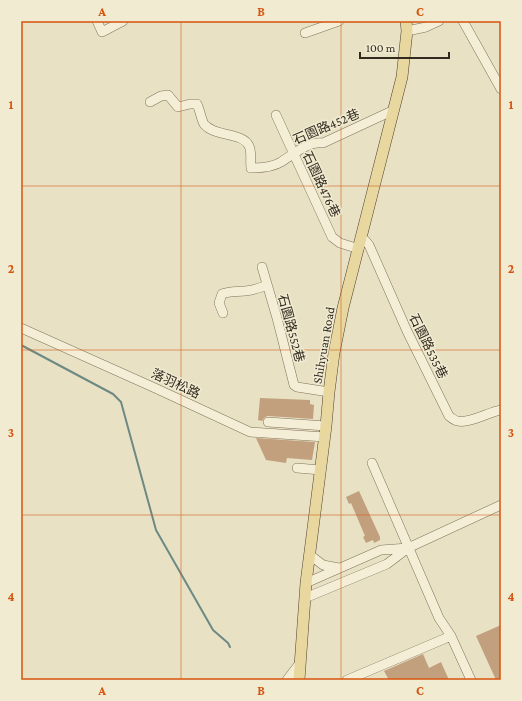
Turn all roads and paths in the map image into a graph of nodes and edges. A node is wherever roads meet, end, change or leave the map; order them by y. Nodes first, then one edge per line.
1 (98, 21) edge
2 (123, 21) edge
3 (339, 21) edge
4 (439, 21) edge
5 (463, 21) edge
6 (406, 26) edge
7 (305, 33) dead end
8 (501, 89) edge
9 (150, 102) dead end
10 (394, 110) junction
11 (276, 115) dead end
12 (294, 153) junction
13 (362, 237) junction
14 (359, 249) junction
15 (262, 267) dead end
16 (267, 285) junction
17 (223, 313) dead end
18 (21, 328) edge
19 (329, 392) junction
20 (501, 410) edge
21 (268, 422) dead end
22 (326, 432) junction
23 (372, 463) dead end
24 (298, 468) dead end
25 (321, 470) junction
26 (501, 505) edge
27 (408, 548) junction
28 (310, 556) junction
29 (340, 568) junction
30 (306, 583) junction
31 (305, 598) junction
32 (451, 636) junction
33 (300, 663) junction
34 (287, 680) edge
35 (299, 680) edge
36 (346, 680) edge
37 (471, 680) edge

1 - 2 street
3 - 7 street
4 - 6 street
5 - 8 street
6 - 10 main road, Shihyuan Road
9 - 12 street, 石園路452巷
10 - 12 street, 石園路452巷
10 - 13 main road, Shihyuan Road
11 - 12 street, 石園路476巷
12 - 14 street, 石園路476巷
13 - 14 main road, Shihyuan Road
13 - 20 street, 石園路535巷
14 - 19 main road, Shihyuan Road
15 - 16 street, 石園路552巷
16 - 17 street
16 - 19 street, 石園路552巷
18 - 22 street, 落羽松路
19 - 22 main road, Shihyuan Road
21 - 22 street
22 - 25 main road, Shihyuan Road
23 - 27 street
24 - 25 street
25 - 28 main road, Shihyuan Road
26 - 27 street
27 - 29 street
27 - 31 street
27 - 32 street
28 - 29 street
28 - 30 main road, Shihyuan Road
29 - 30 street
30 - 31 main road, Shihyuan Road
31 - 33 main road, Shihyuan Road
32 - 36 street
32 - 37 street
33 - 34 street
33 - 35 main road, Shihyuan Road

